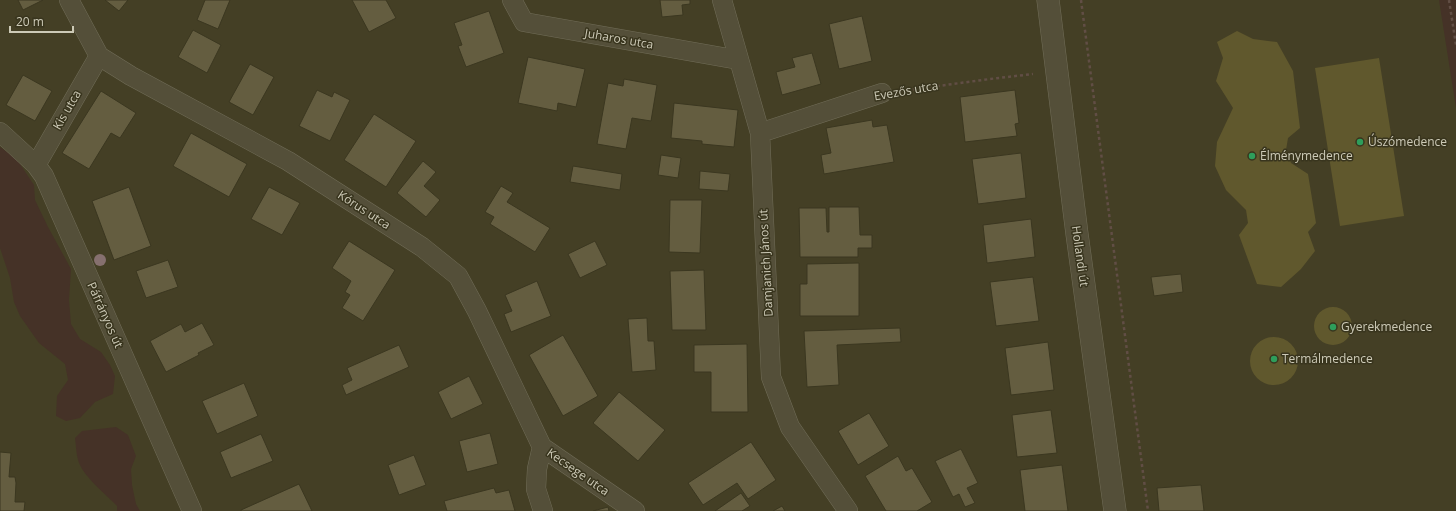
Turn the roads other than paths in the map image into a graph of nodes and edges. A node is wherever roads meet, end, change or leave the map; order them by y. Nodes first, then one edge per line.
1 (69, 0) edge
2 (512, 0) edge
3 (722, 0) edge
4 (1048, 0) edge
5 (99, 56) junction
6 (739, 60) junction
7 (882, 93) road end
8 (0, 132) edge
9 (760, 133) junction
10 (36, 165) junction
11 (542, 447) junction
12 (192, 511) edge
13 (543, 511) edge
14 (635, 511) edge
15 (848, 511) edge
16 (1115, 511) edge

1 - 5 street, Kórus utca
2 - 6 street, Juharos utca
3 - 6 street, Damjanich János út
4 - 16 street, Hollandi út
5 - 10 street, Kis utca
5 - 11 street, Kórus utca
6 - 9 street, Damjanich János út
7 - 9 street, Evezős utca
8 - 10 street, Páfrányos út
9 - 15 street, Damjanich János út
10 - 12 street, Páfrányos út
11 - 13 street
11 - 14 street, Kecsege utca

